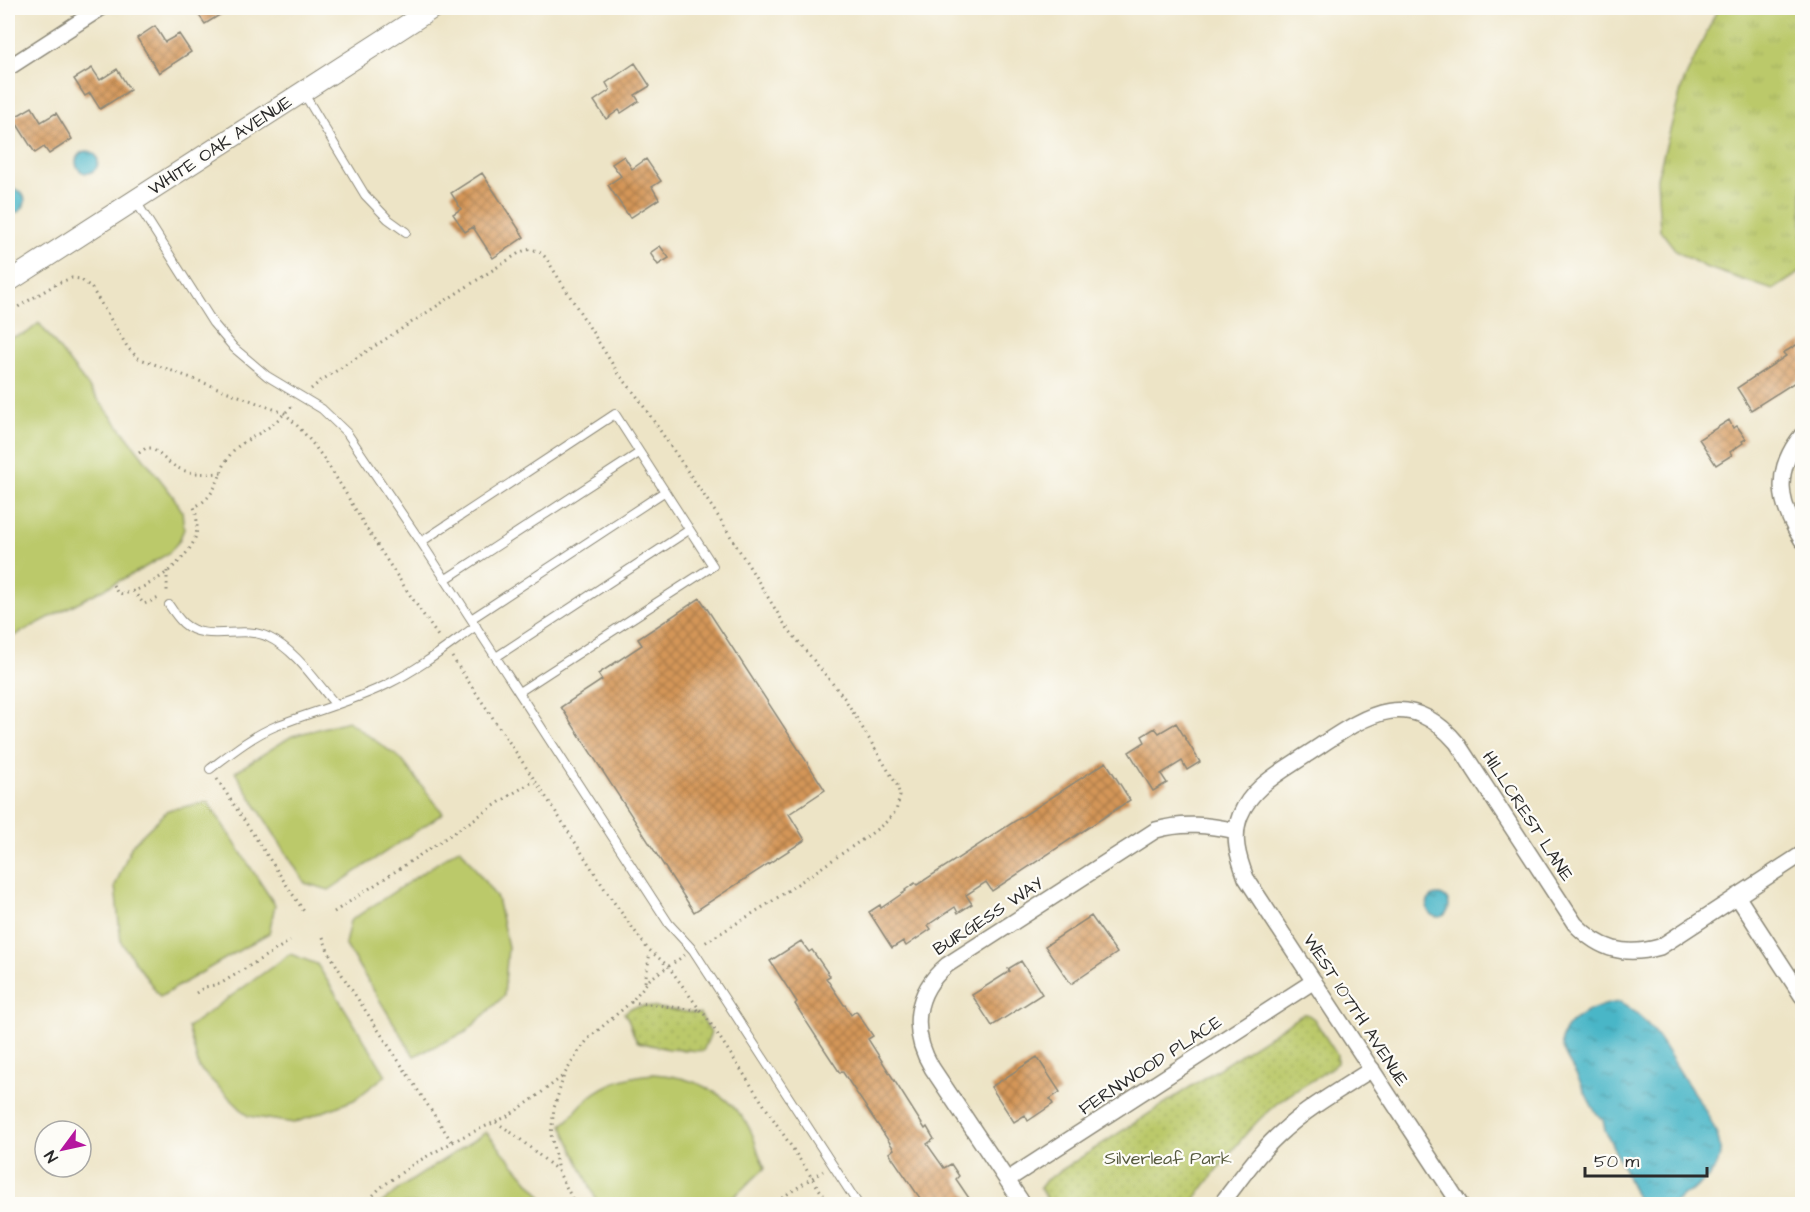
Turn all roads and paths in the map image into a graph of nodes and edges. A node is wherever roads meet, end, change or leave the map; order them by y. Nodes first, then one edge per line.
1 (101, 8) edge
2 (433, 8) edge
3 (8, 68) edge
4 (302, 91) junction
5 (135, 200) junction
6 (406, 232) dead end
7 (8, 282) edge
8 (8, 313) edge
9 (284, 413) junction
10 (1803, 435) edge
11 (139, 453) dead end
12 (639, 453) junction
13 (223, 473) junction
14 (664, 492) junction
15 (689, 530) junction
16 (1803, 540) edge
17 (421, 542) junction
18 (167, 571) junction
19 (446, 579) junction
20 (113, 585) dead end
21 (133, 591) junction
22 (169, 605) dead end
23 (471, 619) junction
24 (476, 626) junction
25 (446, 648) junction
26 (496, 657) junction
27 (519, 692) junction
28 (336, 705) junction
29 (210, 769) joint
30 (534, 781) junction
31 (1236, 831) junction
32 (1803, 854) edge
33 (1737, 896) junction
34 (334, 912) dead end
35 (305, 913) dead end
36 (323, 937) dead end
37 (290, 941) dead end
38 (650, 952) junction
39 (668, 966) junction
40 (1314, 981) junction
41 (645, 983) junction
42 (196, 993) dead end
43 (1803, 996) edge
44 (631, 1002) junction
45 (700, 1010) junction
46 (1372, 1069) junction
47 (564, 1075) junction
48 (496, 1121) junction
49 (452, 1142) junction
50 (832, 1165) junction
51 (558, 1171) junction
52 (812, 1179) junction
53 (1007, 1180) junction
54 (340, 1203) edge
55 (366, 1204) edge
56 (575, 1204) edge
57 (772, 1204) edge
58 (829, 1204) edge
59 (858, 1204) edge
60 (1023, 1204) edge
61 (1221, 1204) edge
62 (1460, 1204) edge

1 - 3 street
2 - 4 street, WHITE OAK AVENUE
4 - 5 street, WHITE OAK AVENUE
4 - 6 lane
5 - 7 street, WHITE OAK AVENUE
5 - 17 lane
8 - 9 path
9 - 13 path
9 - 25 path
10 - 16 street
11 - 13 path
12 - 14 lane
12 - 17 lane
12 - 19 lane
13 - 18 path
14 - 15 lane
14 - 23 lane
15 - 26 lane
15 - 27 lane
17 - 19 lane
18 - 21 path
18 - 21 path
19 - 23 lane
20 - 21 path
22 - 28 lane
23 - 24 lane
24 - 25 lane
24 - 26 lane
25 - 28 lane
25 - 30 path
26 - 27 lane
27 - 50 lane
28 - 29 lane
29 - 35 path
30 - 34 path
30 - 38 path
31 - 33 street, HILLCREST LANE
31 - 40 street, WEST 107TH AVENUE
31 - 53 street, BURGESS WAY
32 - 33 street, HILLCREST LANE
33 - 43 street
36 - 49 path
37 - 42 path
38 - 39 path
38 - 41 path
39 - 41 path
39 - 45 path
40 - 46 street, WEST 107TH AVENUE
40 - 53 street, FERNWOOD PLACE
41 - 44 path
44 - 45 path
44 - 47 path
45 - 52 path
46 - 61 street
46 - 62 street, WEST 107TH AVENUE
47 - 48 path
47 - 51 path
48 - 49 path
48 - 51 path
49 - 55 path
50 - 52 path
50 - 59 lane
51 - 56 path
52 - 57 path
52 - 58 path
53 - 60 street, BURGESS WAY
54 - 55 path

